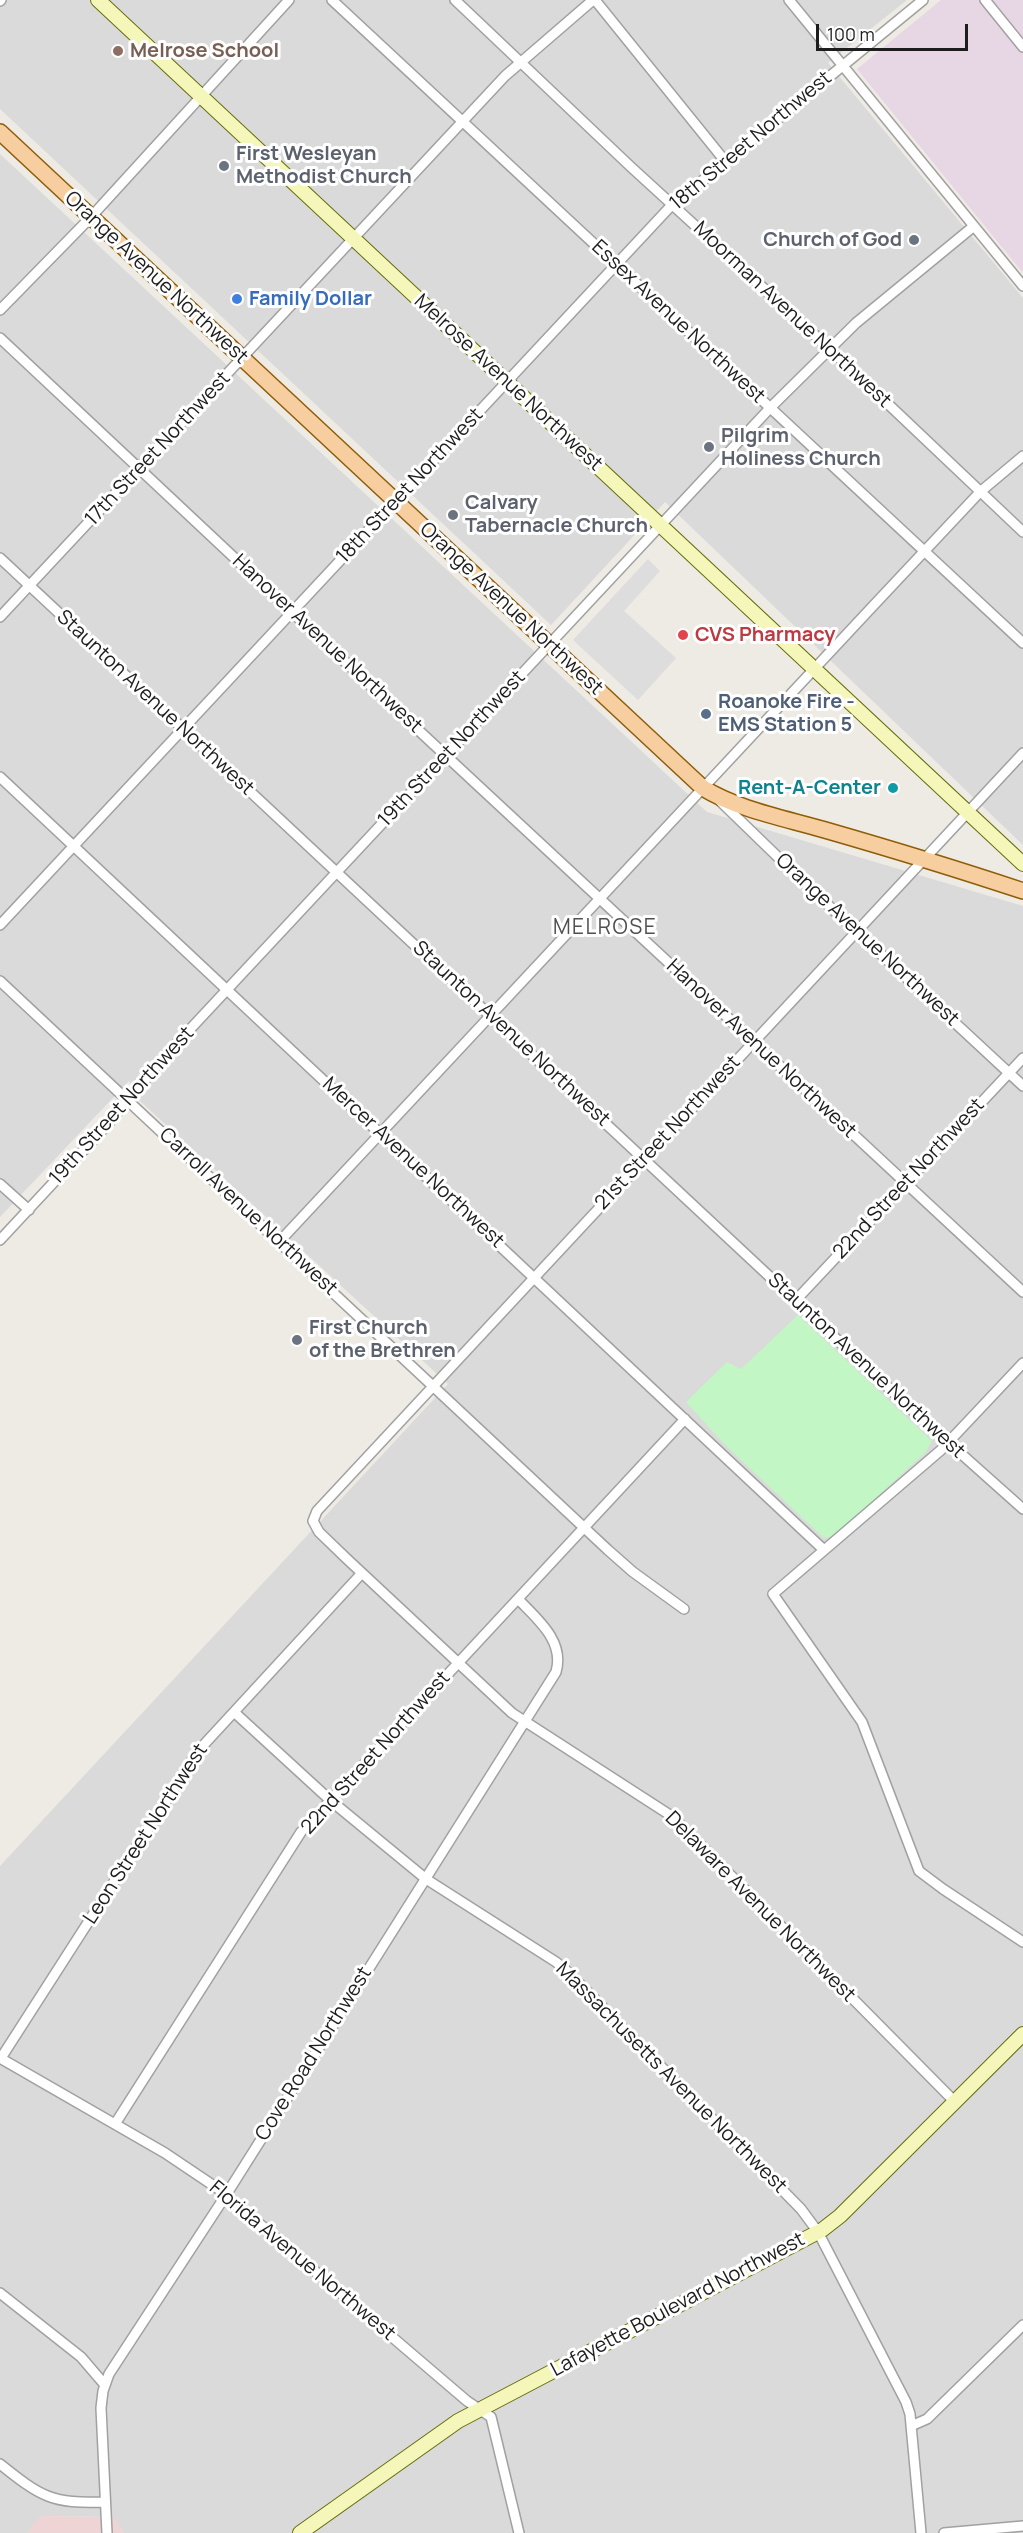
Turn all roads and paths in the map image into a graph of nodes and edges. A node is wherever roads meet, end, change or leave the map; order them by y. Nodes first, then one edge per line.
1 (98, 0) edge
2 (288, 0) edge
3 (332, 0) edge
4 (455, 0) edge
5 (594, 0) edge
6 (789, 0) edge
7 (923, 0) edge
8 (985, 0) edge
9 (1023, 47) edge
10 (519, 62) junction
11 (842, 66) junction
12 (200, 96) junction
13 (463, 122) junction
14 (0, 132) edge
15 (725, 161) junction
16 (673, 204) junction
17 (91, 217) junction
18 (974, 226) junction
19 (354, 239) junction
20 (616, 265) junction
21 (1023, 286) edge
22 (0, 310) edge
23 (0, 338) edge
24 (829, 348) junction
25 (243, 359) junction
26 (507, 382) junction
27 (770, 408) junction
28 (1023, 456) edge
29 (139, 468) junction
30 (980, 492) junction
31 (396, 501) junction
32 (661, 526) junction
33 (1023, 532) edge
34 (924, 552) junction
35 (0, 558) edge
36 (30, 586) junction
37 (293, 611) junction
38 (0, 617) edge
39 (1023, 643) edge
40 (550, 644) junction
41 (814, 668) junction
42 (183, 729) junction
43 (1023, 753) edge
44 (447, 755) junction
45 (0, 777) edge
46 (709, 791) junction
47 (968, 812) junction
48 (74, 846) junction
49 (925, 859) junction
50 (1023, 864) edge
51 (337, 872) junction
52 (1023, 891) edge
53 (600, 898) junction
54 (0, 925) edge
55 (857, 931) junction
56 (0, 981) edge
57 (228, 990) junction
58 (490, 1016) junction
59 (753, 1041) junction
60 (1023, 1058) edge
61 (1009, 1073) junction
62 (1023, 1086) edge
63 (128, 1100) junction
64 (381, 1133) junction
65 (645, 1160) junction
66 (905, 1183) junction
67 (0, 1184) edge
68 (28, 1210) junction
69 (0, 1240) edge
70 (279, 1242) junction
71 (534, 1277) junction
72 (1023, 1292) edge
73 (795, 1300) junction
74 (1023, 1363) edge
75 (434, 1386) junction
76 (685, 1419) junction
77 (948, 1442) junction
78 (1023, 1509) edge
79 (314, 1514) joint
80 (584, 1528) junction
81 (824, 1550) junction
82 (362, 1573) junction
83 (518, 1599) junction
84 (684, 1610) dead end
85 (459, 1662) junction
86 (234, 1712) junction
87 (525, 1723) junction
88 (330, 1800) junction
89 (426, 1879) junction
90 (1023, 1942) edge
91 (1023, 2034) edge
92 (0, 2058) edge
93 (955, 2102) junction
94 (116, 2124) junction
95 (226, 2195) junction
96 (818, 2232) junction
97 (0, 2294) edge
98 (1023, 2325) edge
99 (105, 2385) junction
100 (480, 2409) junction
101 (911, 2427) junction
102 (0, 2464) edge
103 (105, 2502) junction
104 (1023, 2526) edge
105 (107, 2533) edge
106 (300, 2533) edge
107 (519, 2533) edge
108 (921, 2533) edge
109 (944, 2533) edge

1 - 12 street, Melrose Avenue Northwest
2 - 12 street
3 - 13 street, Essex Avenue Northwest
4 - 10 street, Moorman Avenue Northwest
5 - 10 street, 17th Street Northwest
5 - 15 street
6 - 11 street
7 - 11 street, 18th Street Northwest
8 - 9 street
10 - 13 street, 17th Street Northwest
10 - 16 street, Moorman Avenue Northwest
11 - 15 street, 18th Street Northwest
11 - 18 street
12 - 17 street
12 - 19 street, Melrose Avenue Northwest
13 - 19 street, 17th Street Northwest
13 - 20 street, Essex Avenue Northwest
14 - 17 main road, Orange Avenue Northwest
15 - 16 street, 18th Street Northwest
16 - 20 street, 18th Street Northwest
16 - 24 street, Moorman Avenue Northwest
17 - 22 street
17 - 25 main road, Orange Avenue Northwest
18 - 21 street
18 - 24 street, 19th Street Northwest
19 - 25 street, 17th Street Northwest
19 - 26 street, Melrose Avenue Northwest
20 - 26 street, 18th Street Northwest
20 - 27 street, Essex Avenue Northwest
23 - 29 street, Hanover Avenue Northwest
24 - 27 street, 19th Street Northwest
24 - 30 street, Moorman Avenue Northwest
25 - 29 street, 17th Street Northwest
25 - 31 main road, Orange Avenue Northwest
26 - 31 street, 18th Street Northwest
26 - 32 street, Melrose Avenue Northwest
27 - 32 street, 19th Street Northwest
27 - 34 street, Essex Avenue Northwest
28 - 30 street
29 - 36 street, 17th Street Northwest
29 - 37 street, Hanover Avenue Northwest
30 - 33 street, Moorman Avenue Northwest
30 - 34 street
31 - 37 street, 18th Street Northwest
31 - 40 main road, Orange Avenue Northwest
32 - 40 street, 19th Street Northwest
32 - 41 street, Melrose Avenue Northwest
34 - 39 street, Essex Avenue Northwest
34 - 41 street
35 - 36 street, Staunton Avenue Northwest
36 - 38 street, 17th Street Northwest
36 - 42 street, Staunton Avenue Northwest
37 - 42 street, 18th Street Northwest
37 - 44 street, Hanover Avenue Northwest
40 - 44 street, 19th Street Northwest
40 - 46 main road, Orange Avenue Northwest
41 - 46 street
41 - 47 street, Melrose Avenue Northwest
42 - 48 street, 18th Street Northwest
42 - 51 street, Staunton Avenue Northwest
43 - 47 street, 21st Street Northwest
44 - 51 street, 19th Street Northwest
44 - 53 street, Hanover Avenue Northwest
45 - 48 street, Mercer Avenue Northwest
46 - 49 main road
46 - 53 street
46 - 55 street, Orange Avenue Northwest
47 - 49 street, 21st Street Northwest
47 - 50 street, Melrose Avenue Northwest
48 - 54 street, 18th Street Northwest
48 - 57 street, Mercer Avenue Northwest
49 - 52 main road
49 - 55 street, 21st Street Northwest
51 - 57 street, 19th Street Northwest
51 - 58 street, Staunton Avenue Northwest
53 - 58 street
53 - 59 street, Hanover Avenue Northwest
55 - 59 street, 21st Street Northwest
55 - 61 street, Orange Avenue Northwest
56 - 63 street, Carroll Avenue Northwest
57 - 63 street, 19th Street Northwest
57 - 64 street, Mercer Avenue Northwest
58 - 64 street
58 - 65 street, Staunton Avenue Northwest
59 - 65 street, 21st Street Northwest
59 - 66 street, Hanover Avenue Northwest
60 - 61 street, 22nd Street Northwest
61 - 62 street, Orange Avenue Northwest
61 - 66 street, 22nd Street Northwest
63 - 68 street, 19th Street Northwest
63 - 70 street, Carroll Avenue Northwest
64 - 70 street
64 - 71 street, Mercer Avenue Northwest
65 - 71 street, 21st Street Northwest
65 - 73 street, Staunton Avenue Northwest
66 - 72 street, Hanover Avenue Northwest
66 - 73 street, 22nd Street Northwest
67 - 68 street
68 - 69 street, 19th Street Northwest
70 - 75 street, Carroll Avenue Northwest
71 - 75 street, 21st Street Northwest
71 - 76 street, Mercer Avenue Northwest
73 - 77 street, Staunton Avenue Northwest
74 - 77 street
75 - 79 street, 21st Street Northwest
75 - 80 street, Carroll Avenue Northwest
76 - 80 street, 22nd Street Northwest
76 - 81 street, Mercer Avenue Northwest
77 - 78 street, Staunton Avenue Northwest
77 - 81 street
79 - 82 street, Delaware Avenue Northwest
80 - 83 street, 22nd Street Northwest
80 - 84 street, Carroll Avenue Northwest
81 - 90 street
82 - 85 street, Delaware Avenue Northwest
82 - 86 street, Leon Street Northwest
83 - 85 street, 22nd Street Northwest
83 - 87 street, Cove Road Northwest
85 - 87 street, Delaware Avenue Northwest
85 - 88 street, 22nd Street Northwest
86 - 88 street, Massachusetts Avenue Northwest
86 - 92 street, Leon Street Northwest
87 - 89 street, Cove Road Northwest
87 - 93 street, Delaware Avenue Northwest
88 - 89 street, Massachusetts Avenue Northwest
88 - 94 street, 22nd Street Northwest
89 - 95 street, Cove Road Northwest
89 - 96 street, Massachusetts Avenue Northwest
91 - 93 street, Lafayette Boulevard Northwest
92 - 94 street, Florida Avenue Northwest
93 - 96 street, Lafayette Boulevard Northwest
94 - 95 street, Florida Avenue Northwest
95 - 99 street, Cove Road Northwest
95 - 100 street, Florida Avenue Northwest
96 - 100 street, Lafayette Boulevard Northwest
96 - 101 street, Massachusetts Avenue Northwest
97 - 99 street
98 - 101 street
99 - 103 street, Cove Road Northwest
100 - 106 street, Lafayette Boulevard Northwest
100 - 107 street, Florida Avenue Northwest
101 - 108 street, Massachusetts Avenue Northwest
102 - 103 street
103 - 105 street, Cove Road Northwest
104 - 109 street

